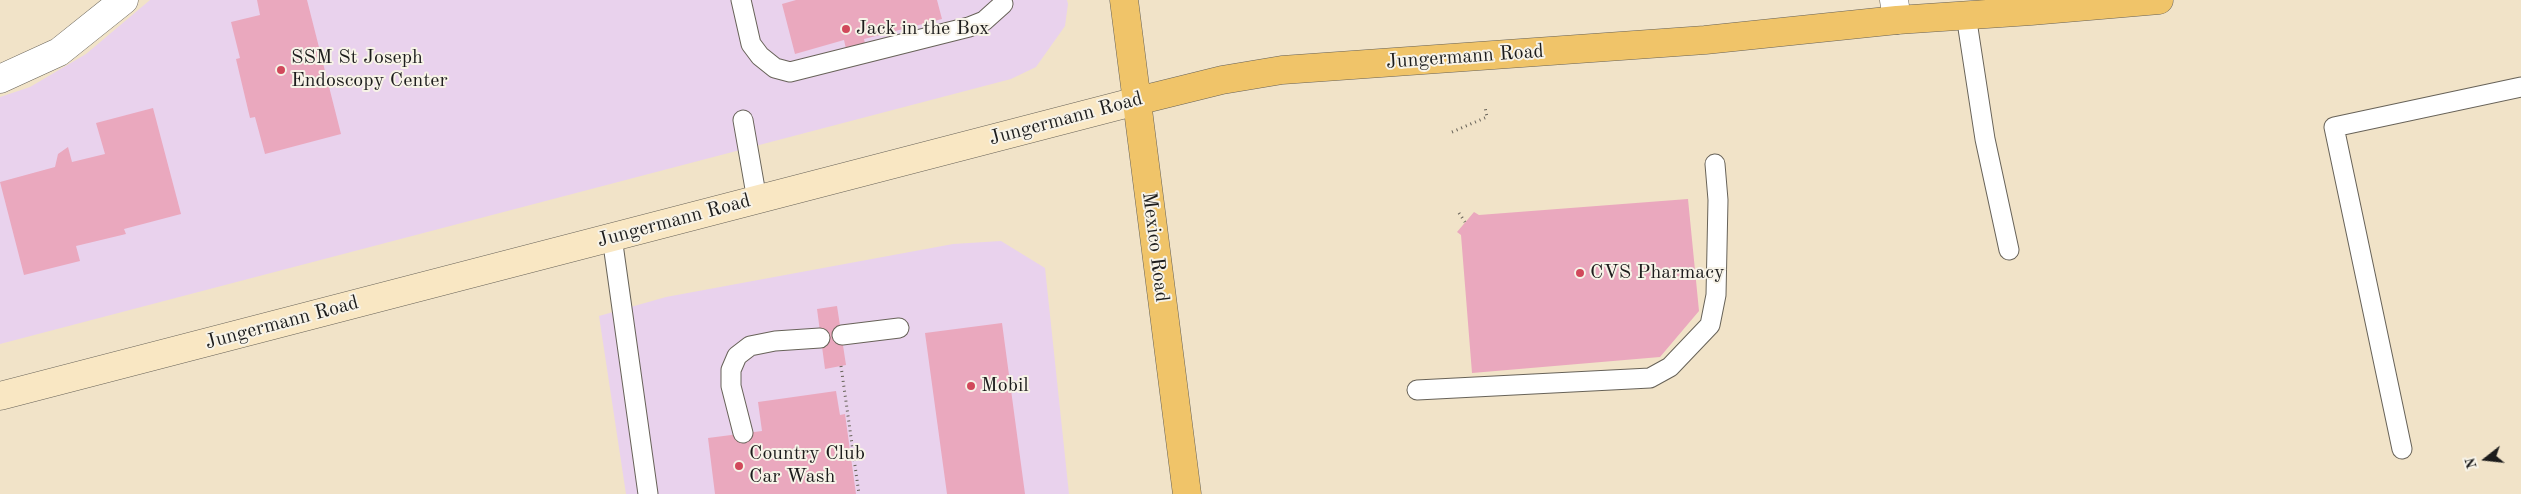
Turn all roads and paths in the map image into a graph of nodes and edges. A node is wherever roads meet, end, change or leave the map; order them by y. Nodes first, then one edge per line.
1 (124, 0) edge
2 (741, 0) edge
3 (1124, 0) edge
4 (2159, 0) edge
5 (1003, 4) dead end
6 (1895, 10) edge
7 (1966, 16) junction
8 (0, 79) edge
9 (2521, 87) edge
10 (1136, 101) junction
11 (1485, 108) dead end
12 (743, 120) dead end
13 (1452, 132) dead end
14 (1715, 164) dead end
15 (757, 200) junction
16 (1459, 213) dead end
17 (1465, 222) dead end
18 (612, 237) junction
19 (2009, 250) dead end
20 (899, 328) dead end
21 (842, 335) dead end
22 (820, 338) dead end
23 (841, 366) dead end
24 (1417, 390) dead end
25 (0, 396) edge
26 (743, 433) dead end
27 (2402, 449) dead end
28 (648, 494) edge
29 (859, 494) edge
30 (1187, 494) edge

1 - 8 street
2 - 5 lane
3 - 10 main road, Mexico Road
4 - 7 main road, Jungermann Road
6 - 7 main road, Jungermann Road
6 - 10 main road, Jungermann Road
7 - 19 lane
9 - 27 lane
10 - 15 street, Jungermann Road
10 - 30 main road, Mexico Road
11 - 13 path
12 - 15 lane
14 - 24 lane
15 - 18 street, Jungermann Road
16 - 17 path
18 - 25 street, Jungermann Road
18 - 28 lane
20 - 21 lane
22 - 26 lane
23 - 29 path

